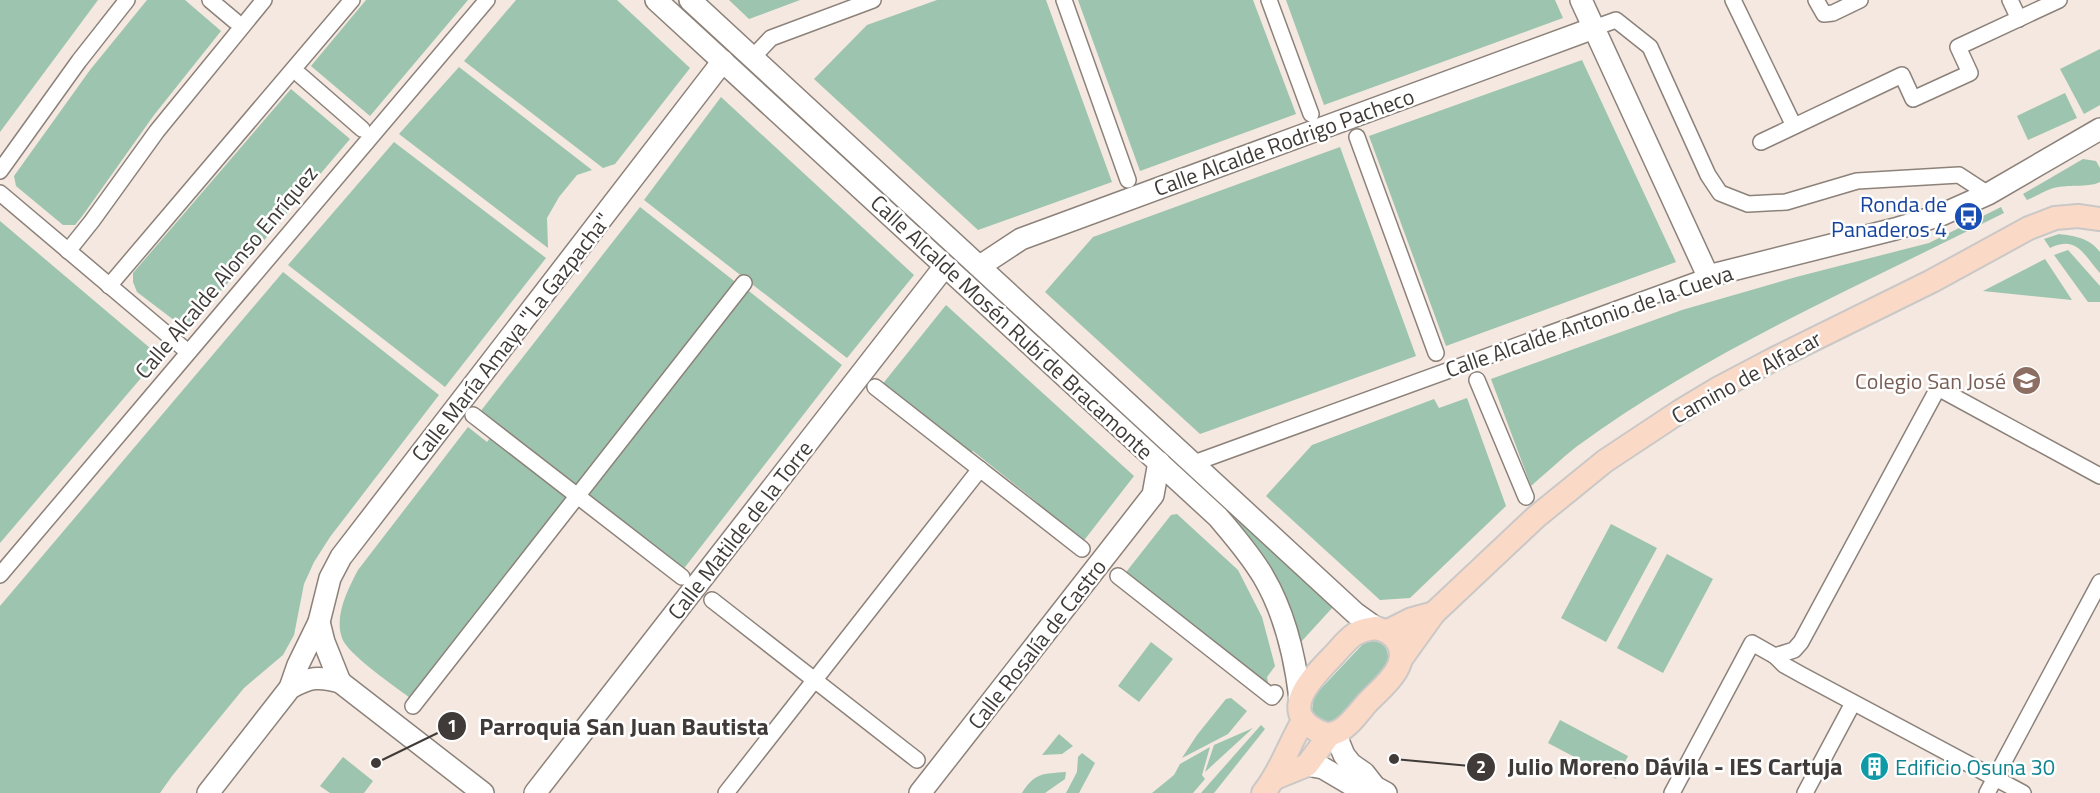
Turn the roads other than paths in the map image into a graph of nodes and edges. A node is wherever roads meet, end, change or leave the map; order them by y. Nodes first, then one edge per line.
1 (127, 0) edge
2 (210, 0) edge
3 (264, 0) edge
4 (352, 0) edge
5 (487, 0) edge
6 (656, 0) edge
7 (690, 0) edge
8 (873, 0) edge
9 (1064, 0) edge
10 (1269, 0) edge
11 (1581, 0) edge
12 (1733, 0) edge
13 (1816, 0) edge
14 (1860, 0) edge
15 (2010, 0) edge
16 (2059, 0) edge
17 (2019, 19) junction
18 (235, 21) dead end
19 (1594, 28) junction
20 (753, 57) junction
21 (723, 61) junction
22 (300, 75) dead end
23 (1311, 114) dead end
24 (1794, 126) junction
25 (362, 129) dead end
26 (2100, 129) edge
27 (1357, 137) dead end
28 (1761, 142) dead end
29 (0, 171) edge
30 (1128, 180) dead end
31 (0, 193) edge
32 (1988, 194) junction
33 (2100, 219) edge
34 (68, 251) junction
35 (945, 266) junction
36 (980, 266) junction
37 (1708, 276) junction
38 (744, 283) dead end
39 (110, 286) junction
40 (188, 352) junction
41 (1436, 353) dead end
42 (1477, 380) dead end
43 (875, 387) dead end
44 (473, 415) dead end
45 (1159, 462) junction
46 (1194, 463) junction
47 (980, 469) junction
48 (2100, 476) edge
49 (1186, 486) junction
50 (1153, 495) junction
51 (578, 496) junction
52 (1526, 497) dead end
53 (1082, 549) dead end
54 (0, 575) edge
55 (1118, 576) dead end
56 (682, 577) dead end
57 (2100, 582) edge
58 (712, 600) dead end
59 (1434, 613) junction
60 (319, 622) junction
61 (1382, 630) junction
62 (1775, 656) junction
63 (1401, 659) junction
64 (814, 680) junction
65 (340, 682) junction
66 (290, 688) junction
67 (1275, 693) dead end
68 (1300, 699) junction
69 (1853, 703) junction
70 (413, 706) dead end
71 (1305, 724) junction
72 (1333, 734) junction
73 (917, 760) dead end
74 (1315, 764) junction
75 (1995, 778) junction
76 (1269, 786) edge
77 (1381, 790) edge
78 (208, 793) edge
79 (483, 793) edge
80 (535, 793) edge
81 (726, 793) edge
82 (920, 793) edge
83 (1672, 793) edge
84 (1805, 793) edge
85 (1987, 793) edge
86 (2022, 793) edge

1 - 29 street
2 - 18 street
3 - 34 street
4 - 39 street
5 - 40 street, Calle Alcalde Alonso Enríquez
6 - 21 street, Calle Alcalde Mosén Rubí de Bracamonte
7 - 20 street, Calle Alcalde Mosén Rubí de Bracamonte
8 - 20 street
9 - 30 street
10 - 23 street
11 - 19 street
12 - 24 street
13 - 14 street
15 - 17 street
16 - 17 street
17 - 24 street
19 - 32 street
19 - 36 street, Calle Alcalde Rodrigo Pacheco
19 - 37 street
20 - 36 street, Calle Alcalde Mosén Rubí de Bracamonte
21 - 35 street, Calle Alcalde Mosén Rubí de Bracamonte
21 - 60 street, Calle María Amaya "La Gazpacha"
22 - 25 street
24 - 28 street
26 - 32 street, Calle Alcalde Antonio de la Cueva
27 - 41 street
31 - 34 street
32 - 37 street, Calle Alcalde Antonio de la Cueva
33 - 59 main road, Camino de Alfacar
34 - 39 street
35 - 45 street, Calle Alcalde Mosén Rubí de Bracamonte
35 - 80 street, Calle Matilde de la Torre
36 - 46 street, Calle Alcalde Mosén Rubí de Bracamonte
37 - 46 street, Calle Alcalde Antonio de la Cueva
38 - 51 street
39 - 40 street
40 - 54 street, Calle Alcalde Alonso Enríquez
42 - 52 street
43 - 47 street
44 - 51 street
45 - 49 street, Calle Alcalde Mosén Rubí de Bracamonte
45 - 50 street, Calle Rosalía de Castro
46 - 61 street, Calle Alcalde Mosén Rubí de Bracamonte
47 - 53 street
47 - 64 street
48 - 62 street
49 - 50 street
49 - 68 street, Calle Alcalde Mosén Rubí de Bracamonte
50 - 82 street, Calle Rosalía de Castro
51 - 56 street
51 - 70 street
55 - 67 street
57 - 75 street
58 - 64 street
59 - 61 main road, Camino de Alfacar
59 - 63 main road, Camino de Alfacar
60 - 65 street, Calle María Amaya "La Gazpacha"
60 - 66 street, Calle María Amaya "La Gazpacha"
61 - 63 main road
61 - 68 main road, Camino de Alfacar
62 - 69 street
62 - 83 street
63 - 72 main road, Camino de Alfacar
64 - 73 street
64 - 81 street
65 - 66 street
65 - 79 street
66 - 78 street
68 - 71 main road
69 - 75 street
69 - 84 street
71 - 72 main road
71 - 74 main road
71 - 76 main road
72 - 74 main road
72 - 77 street
74 - 76 main road
74 - 77 street
75 - 85 street
75 - 86 street

